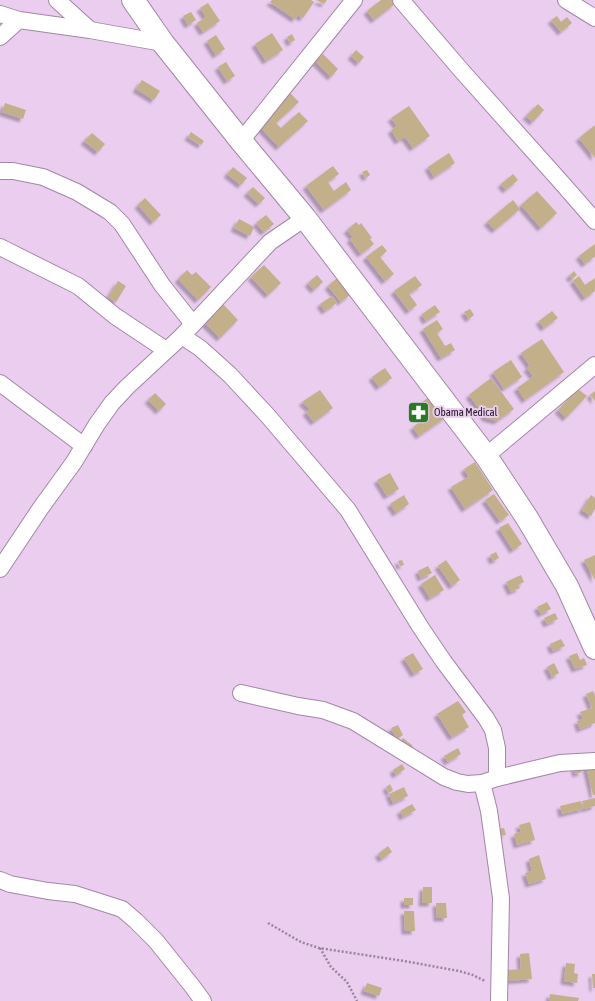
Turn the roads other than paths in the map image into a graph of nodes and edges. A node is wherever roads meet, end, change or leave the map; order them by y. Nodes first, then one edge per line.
1 (57, 0) edge
2 (133, 0) edge
3 (354, 0) edge
4 (401, 0) edge
5 (566, 0) edge
6 (0, 14) edge
7 (595, 18) edge
8 (19, 20) junction
9 (90, 30) junction
10 (0, 37) edge
11 (163, 43) junction
12 (240, 141) junction
13 (0, 171) edge
14 (305, 218) junction
15 (595, 221) edge
16 (0, 247) edge
17 (188, 330) junction
18 (166, 350) junction
19 (595, 365) edge
20 (0, 383) edge
21 (84, 446) junction
22 (486, 456) junction
23 (0, 569) edge
24 (595, 648) edge
25 (241, 693) dead end
26 (595, 761) edge
27 (490, 780) junction
28 (0, 880) edge
29 (499, 995) edge
30 (203, 1001) edge

1 - 9 street
2 - 11 street
3 - 12 street
4 - 15 street
5 - 7 street
6 - 8 street
8 - 9 street
8 - 10 street
9 - 11 street
11 - 12 street
12 - 14 street
13 - 17 street
14 - 17 street
14 - 22 street
16 - 18 street
17 - 18 street
17 - 27 street
18 - 21 street
19 - 22 street
20 - 21 street
21 - 23 street
22 - 24 street
25 - 27 street
26 - 27 street
27 - 29 street
28 - 30 street

